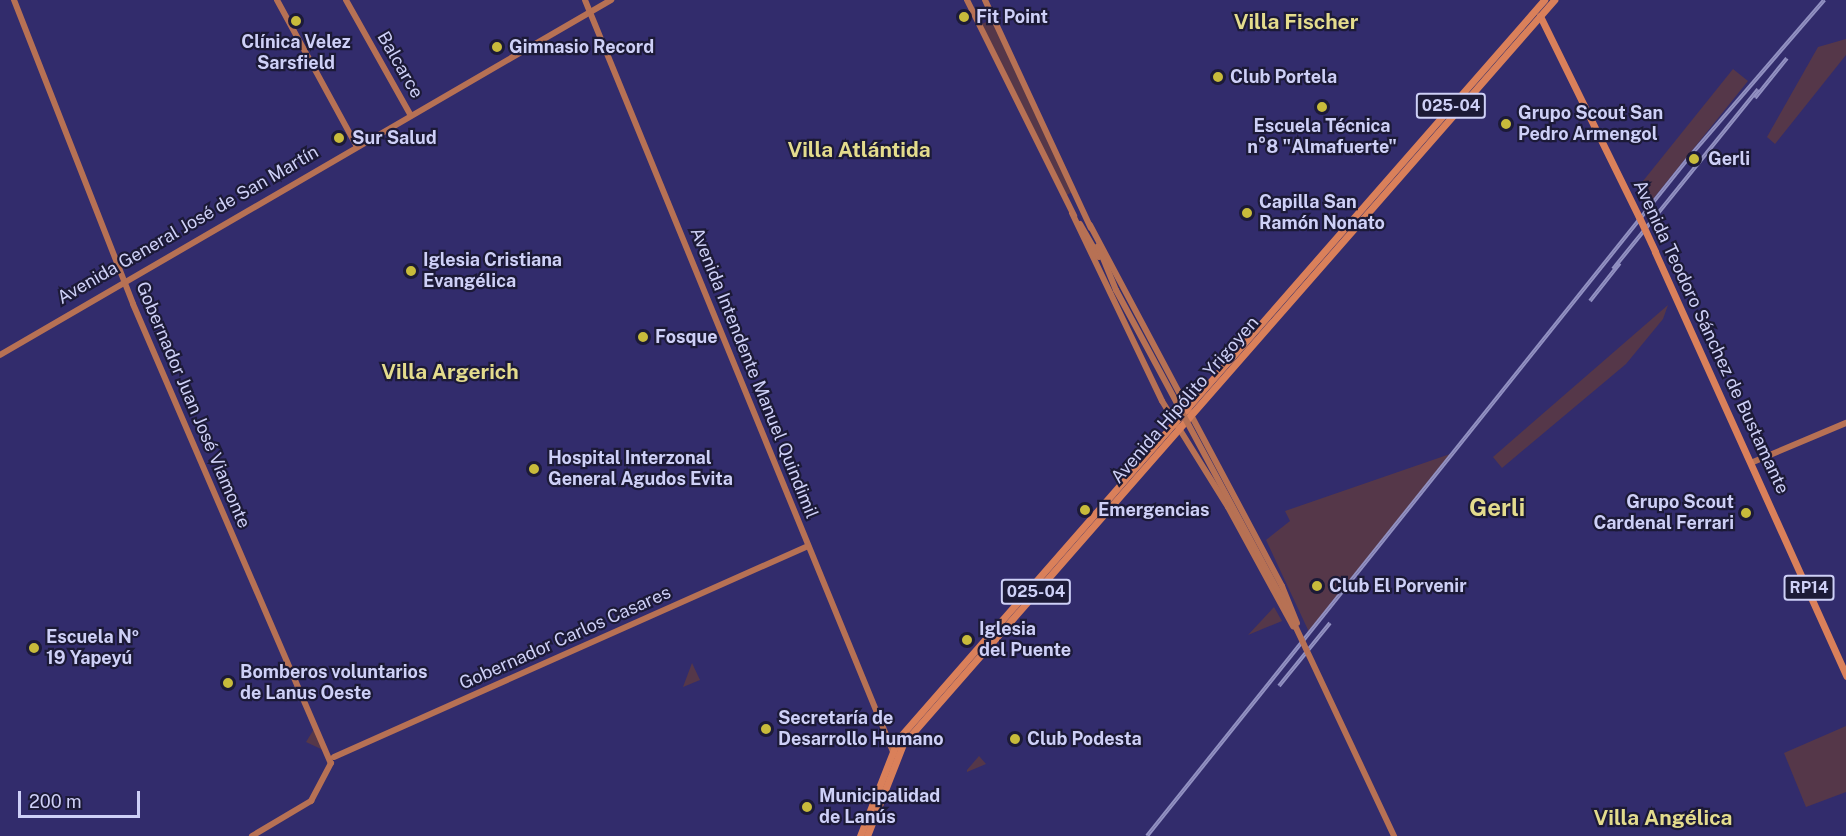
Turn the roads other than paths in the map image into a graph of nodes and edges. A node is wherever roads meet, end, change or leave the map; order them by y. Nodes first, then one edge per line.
1 (14, 0) edge
2 (277, 0) edge
3 (346, 0) edge
4 (585, 0) edge
5 (611, 0) edge
6 (968, 0) edge
7 (985, 0) edge
8 (1544, 0) edge
9 (1554, 0) edge
10 (589, 10) junction
11 (1538, 13) junction
12 (410, 114) junction
13 (356, 145) junction
14 (1072, 213) junction
15 (1090, 225) junction
16 (1109, 276) junction
17 (123, 279) junction
18 (0, 355) edge
19 (1187, 414) junction
20 (1846, 423) edge
21 (1176, 425) junction
22 (1754, 462) junction
23 (808, 546) junction
24 (1302, 642) junction
25 (1846, 676) edge
26 (892, 748) junction
27 (330, 757) junction
28 (895, 757) junction
29 (252, 836) edge
30 (860, 836) edge
31 (867, 836) edge
32 (1394, 836) edge

1 - 17 main road, Gobernador Juan José Viamonte
2 - 13 main road
3 - 12 main road, Balcarce
4 - 10 main road, Avenida Intendente Manuel Quindimil
5 - 10 main road, Avenida General José de San Martín
6 - 14 main road
7 - 15 main road
8 - 11 main road, Avenida Hipólito Yrigoyen
9 - 11 main road, Avenida Hipólito Yrigoyen
10 - 12 main road, Avenida General José de San Martín
10 - 23 main road, Avenida Intendente Manuel Quindimil
11 - 19 main road, Avenida Hipólito Yrigoyen / 025-04
11 - 22 main road, Avenida Teodoro Sánchez de Bustamante / RP14, bridge
12 - 13 main road, Avenida General José de San Martín
13 - 17 main road, Avenida General José de San Martín
14 - 16 main road
14 - 21 main road
15 - 16 main road
15 - 19 main road
16 - 24 main road, bridge
17 - 18 main road, Avenida General José de San Martín
17 - 27 main road, Gobernador Juan José Viamonte
19 - 21 main road, Avenida Hipólito Yrigoyen / 025-04
19 - 24 main road, bridge
20 - 22 main road
21 - 24 main road, bridge
21 - 26 main road, Avenida Hipólito Yrigoyen / 025-04
21 - 28 main road, Avenida Hipólito Yrigoyen / 025-04
22 - 25 main road, Avenida Teodoro Sánchez de Bustamante / RP14
23 - 26 main road, Avenida Intendente Manuel Quindimil
23 - 27 main road, Gobernador Carlos Casares
24 - 32 main road, bridge
26 - 28 main road, Avenida Intendente Manuel Quindimil
26 - 30 main road, Avenida Hipólito Yrigoyen / 025-04
27 - 29 main road
28 - 31 main road, Avenida Hipólito Yrigoyen / 025-04

